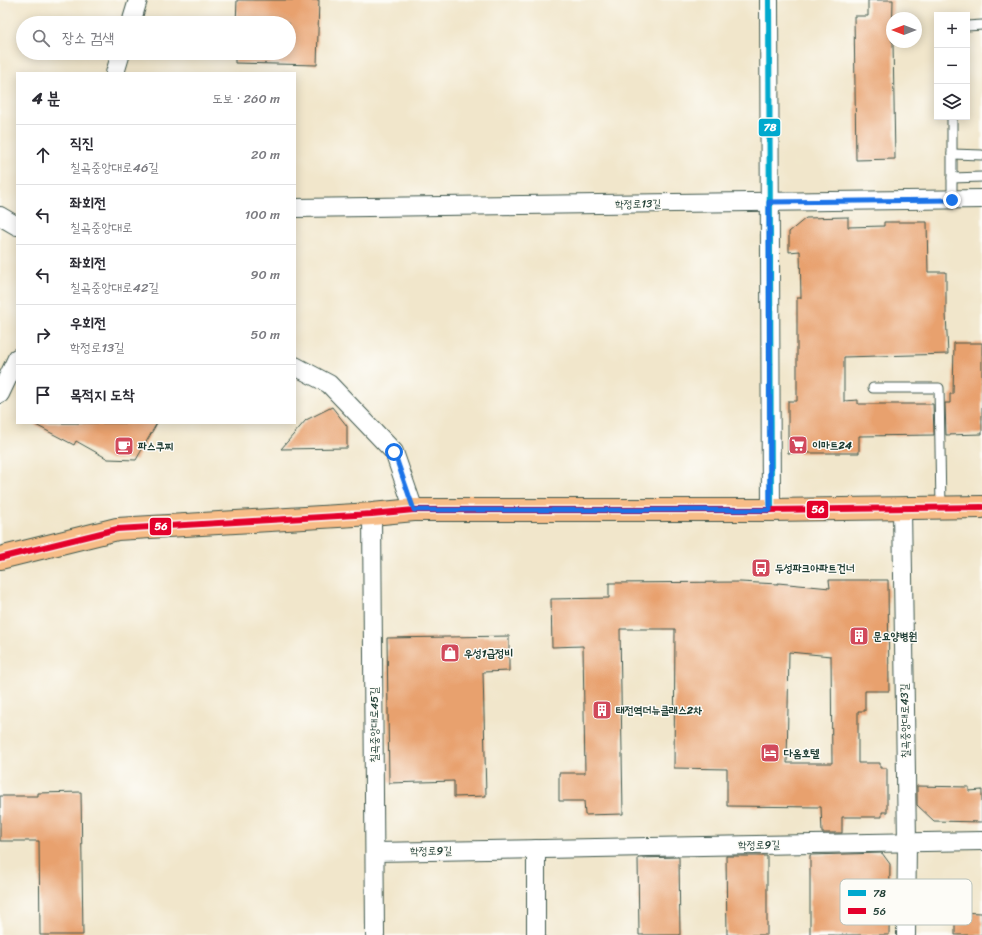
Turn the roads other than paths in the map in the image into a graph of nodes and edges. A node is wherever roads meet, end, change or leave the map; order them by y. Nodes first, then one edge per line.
1 (138, 0) edge
2 (769, 0) edge
3 (133, 16) edge
4 (982, 25) edge
5 (970, 26) edge
6 (119, 60) edge
7 (115, 72) edge
8 (952, 120) edge
9 (952, 154) junction
10 (982, 155) edge
11 (982, 177) edge
12 (952, 178) junction
13 (982, 199) edge
14 (952, 200) junction
15 (769, 202) junction
16 (296, 208) edge
17 (0, 216) edge
18 (16, 225) edge
19 (16, 360) edge
20 (296, 367) edge
21 (873, 388) dead end
22 (0, 394) edge
23 (982, 507) edge
24 (902, 508) junction
25 (941, 508) junction
26 (414, 510) junction
27 (770, 510) junction
28 (372, 514) junction
29 (0, 558) edge
30 (982, 841) edge
31 (907, 842) junction
32 (536, 849) junction
33 (375, 852) junction
34 (907, 879) edge
35 (906, 925) edge
36 (375, 935) edge
37 (536, 935) edge
38 (906, 935) edge

1 - 3 street
2 - 15 street
4 - 5 lane
6 - 7 street
8 - 9 lane
9 - 10 lane
9 - 12 lane
11 - 12 lane
12 - 14 lane
13 - 14 street, 학정로13길
14 - 15 street, 학정로13길
15 - 16 street, 학정로13길
15 - 27 street
17 - 18 street
19 - 22 street
20 - 26 street
21 - 25 lane
23 - 25 main road
24 - 25 main road
24 - 27 main road
24 - 31 street, 칠곡중앙대로43길
26 - 27 main road
26 - 28 main road
28 - 29 main road
28 - 33 street, 칠곡중앙대로45길
30 - 31 street, 학정로9길
31 - 32 street, 학정로9길
31 - 34 street, 칠곡중앙대로43길
32 - 33 street, 학정로9길
32 - 37 street
33 - 36 street, 칠곡중앙대로45길
35 - 38 street, 칠곡중앙대로43길

